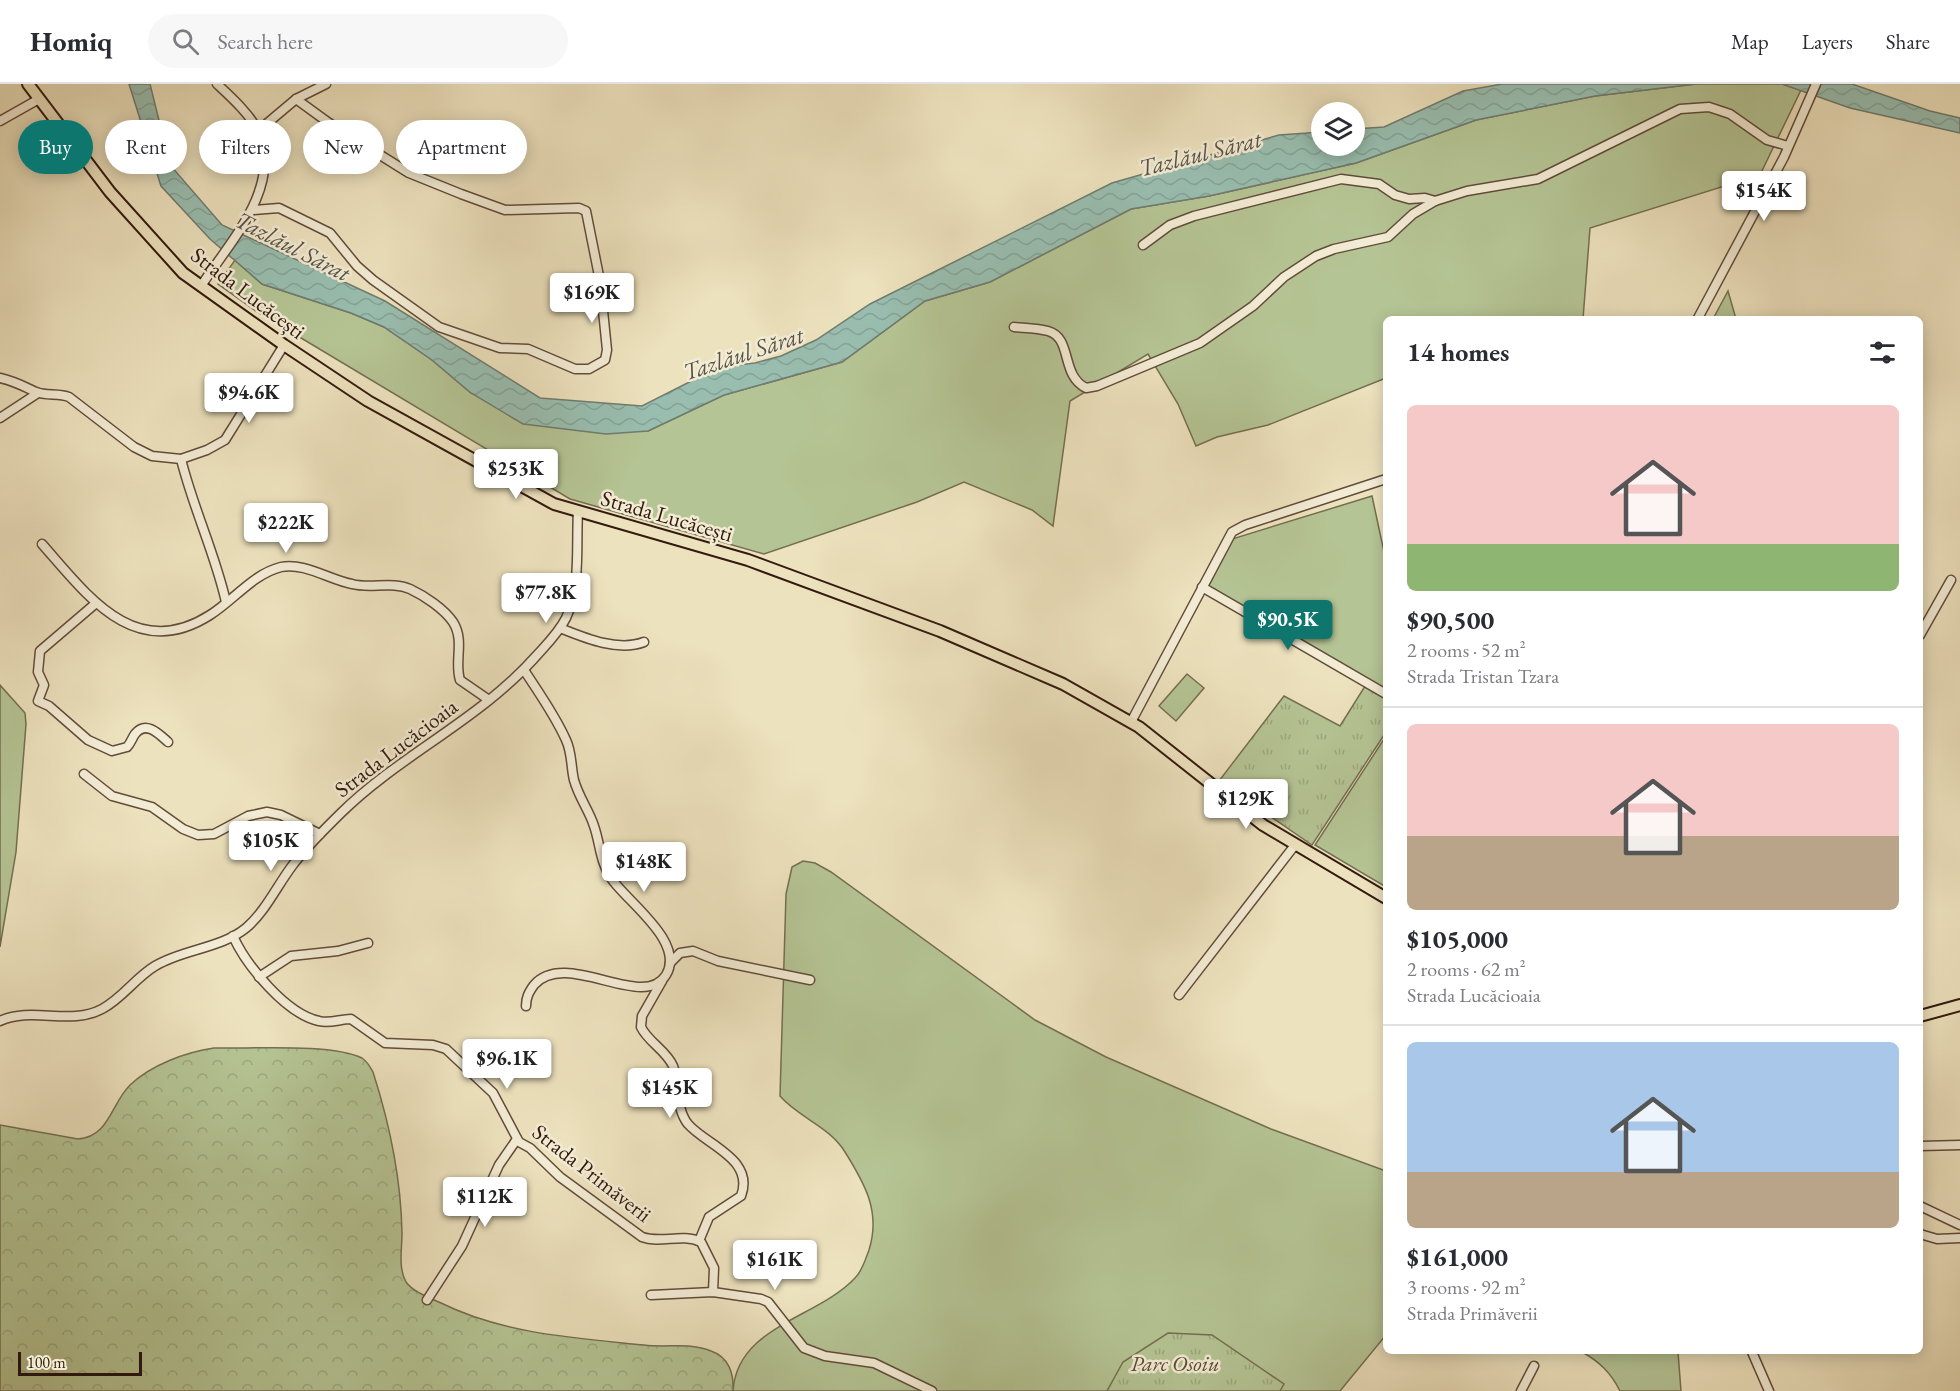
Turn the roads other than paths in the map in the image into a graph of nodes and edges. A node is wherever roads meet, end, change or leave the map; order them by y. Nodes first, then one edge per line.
1 (28, 84) edge
2 (217, 84) edge
3 (326, 84) edge
4 (1816, 84) edge
5 (39, 99) junction
6 (296, 99) junction
7 (248, 120) edge
8 (271, 120) edge
9 (0, 121) edge
10 (1788, 146) junction
11 (264, 174) edge
12 (1435, 201) junction
13 (253, 210) junction
14 (1143, 246) dead end
15 (201, 286) junction
16 (1699, 316) edge
17 (1014, 327) dead end
18 (284, 345) junction
19 (0, 378) edge
20 (38, 393) junction
21 (0, 418) edge
22 (181, 459) junction
23 (1383, 480) edge
24 (578, 511) junction
25 (42, 544) dead end
26 (1951, 580) dead end
27 (1202, 587) junction
28 (226, 602) junction
29 (95, 604) junction
30 (560, 628) junction
31 (1923, 630) edge
32 (644, 642) dead end
33 (524, 670) junction
34 (1383, 692) edge
35 (489, 700) junction
36 (1131, 722) junction
37 (168, 742) dead end
38 (84, 774) dead end
39 (320, 834) junction
40 (1295, 845) junction
41 (1383, 896) edge
42 (233, 936) junction
43 (368, 943) dead end
44 (670, 963) junction
45 (259, 977) junction
46 (663, 978) junction
47 (810, 980) dead end
48 (1179, 995) dead end
49 (1960, 1005) edge
50 (526, 1006) dead end
51 (1923, 1015) edge
52 (0, 1021) edge
53 (517, 1139) junction
54 (1960, 1145) edge
55 (1923, 1146) edge
56 (1923, 1207) edge
57 (1960, 1225) edge
58 (1923, 1235) edge
59 (1960, 1238) edge
60 (699, 1241) junction
61 (713, 1292) junction
62 (651, 1294) dead end
63 (427, 1300) dead end
64 (1753, 1354) edge
65 (1534, 1366) dead end
66 (932, 1391) edge
67 (1521, 1391) edge
68 (1769, 1391) edge

1 - 5 main road, Strada Lucăcești
2 - 7 street
3 - 6 street
4 - 10 street
5 - 9 street
5 - 15 main road, Strada Lucăcești
6 - 8 street
6 - 13 street
10 - 12 street
10 - 16 street
11 - 13 street
12 - 14 street
12 - 17 street
13 - 15 street
15 - 18 main road, Strada Lucăcești
18 - 22 street
18 - 24 main road, Strada Lucăcești
19 - 20 street
20 - 21 street
20 - 22 street
22 - 28 street
23 - 27 street
24 - 30 street, Strada Lucăcioaia
24 - 36 main road, Strada Lucăcești
25 - 29 street
26 - 31 street
27 - 34 street
27 - 36 street
28 - 29 street
28 - 35 street
29 - 37 street
30 - 32 street
30 - 33 street, Strada Lucăcioaia
33 - 35 street, Strada Lucăcioaia
33 - 44 street
35 - 39 street, Strada Lucăcioaia
36 - 40 main road, Strada Lucăcești
38 - 39 street
39 - 42 street, Strada Lucăcioaia
40 - 41 main road, Strada Lucăcești
40 - 48 street
42 - 45 street, Strada Primăverii
42 - 52 street, Strada Lucăcioaia
43 - 45 street
44 - 46 street
44 - 47 street
45 - 53 street, Strada Primăverii
46 - 50 street
46 - 60 street
49 - 51 main road
53 - 60 street, Strada Primăverii
53 - 63 street
54 - 55 street
56 - 57 street
58 - 59 street
60 - 61 street
61 - 62 street
61 - 66 street
64 - 68 street
65 - 67 street

